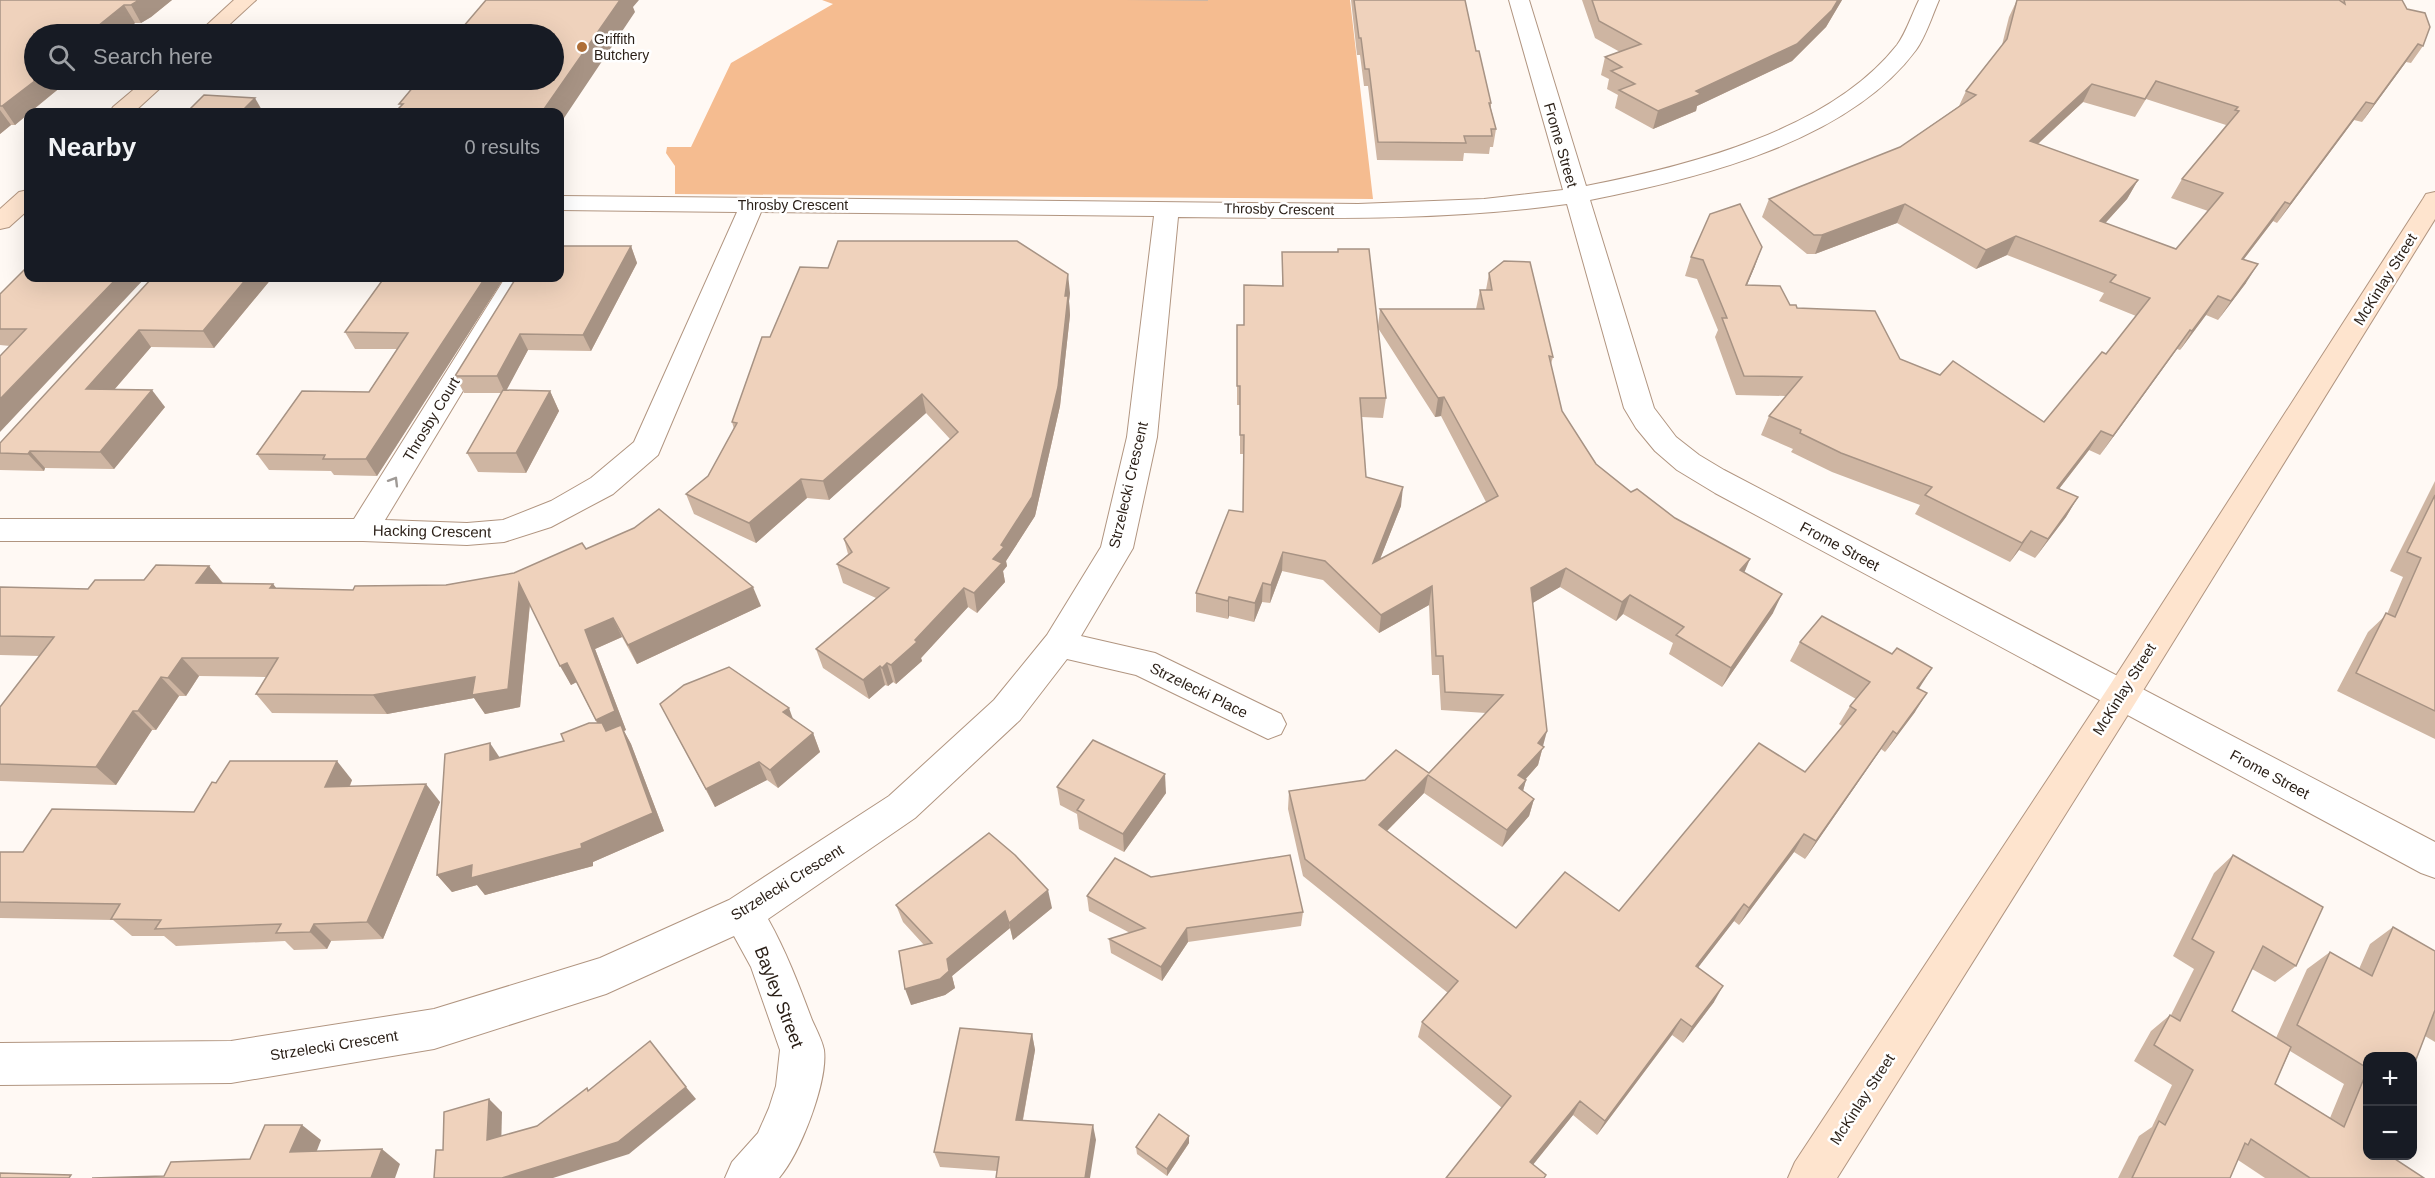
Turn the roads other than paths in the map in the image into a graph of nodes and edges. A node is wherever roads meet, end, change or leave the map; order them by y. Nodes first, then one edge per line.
1 (246, 0) edge
2 (1519, 0) edge
3 (1929, 0) edge
4 (218, 24) edge
5 (146, 90) edge
6 (126, 108) edge
7 (1575, 195) junction
8 (2435, 199) edge
9 (24, 201) edge
10 (564, 205) edge
11 (752, 205) junction
12 (1167, 208) junction
13 (0, 222) edge
14 (516, 282) edge
15 (0, 530) edge
16 (363, 530) junction
17 (1059, 644) junction
18 (2122, 695) junction
19 (1268, 724) dead end
20 (2435, 861) edge
21 (743, 913) junction
22 (0, 1064) edge
23 (748, 1178) edge
24 (1811, 1178) edge

1 - 4 street
2 - 7 street, Frome Street
3 - 7 street, Throsby Crescent
5 - 6 street
7 - 12 street, Throsby Crescent
7 - 18 street, Frome Street
8 - 18 street, McKinlay Street
9 - 13 street
10 - 11 street, Throsby Crescent
11 - 12 street, Throsby Crescent
11 - 16 street, Hacking Crescent
12 - 17 street, Strzelecki Crescent
16 -> 14 street, Throsby Court
15 - 16 street, Hacking Crescent
17 - 19 street, Strzelecki Place
17 - 21 street, Strzelecki Crescent
18 - 20 street, Frome Street
18 - 24 street, McKinlay Street
21 - 22 street, Strzelecki Crescent
21 - 23 street, Bayley Street

